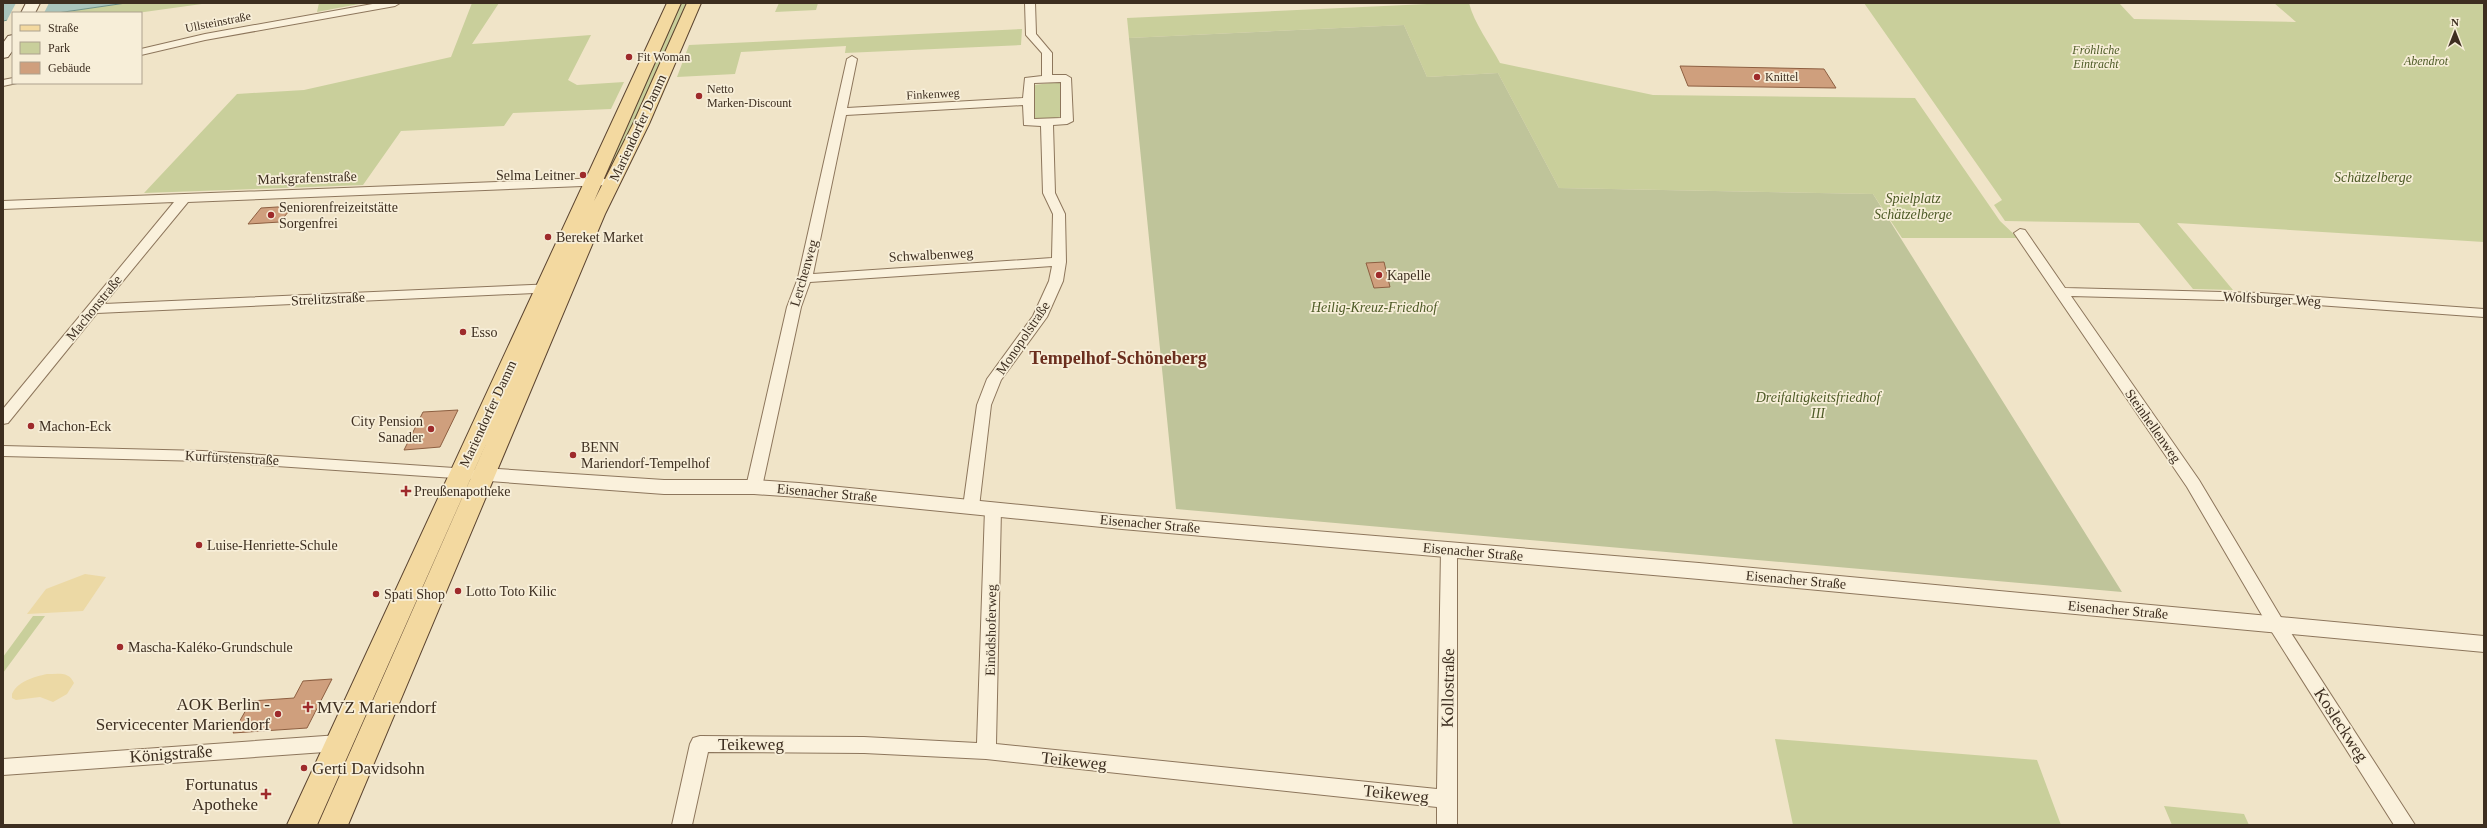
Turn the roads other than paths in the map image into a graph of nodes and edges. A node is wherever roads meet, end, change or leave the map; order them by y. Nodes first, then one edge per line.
1 (33, 3) edge
2 (395, 3) edge
3 (674, 3) edge
4 (694, 3) edge
5 (1030, 3) edge
6 (28, 12) edge
7 (12, 40) edge
8 (142, 52) edge
9 (3, 54) edge
10 (852, 59) dead end
11 (1048, 79) junction
12 (1028, 101) junction
13 (840, 112) junction
14 (1047, 122) junction
15 (612, 181) junction
16 (592, 182) junction
17 (184, 198) junction
18 (5, 207) edge
19 (2020, 233) dead end
20 (1059, 262) junction
21 (805, 278) junction
22 (555, 288) junction
23 (2061, 292) junction
24 (93, 309) junction
25 (2484, 313) edge
26 (3, 419) edge
27 (3, 451) edge
28 (471, 475) junction
29 (754, 487) junction
30 (971, 507) junction
31 (993, 509) junction
32 (1450, 550) junction
33 (2276, 624) junction
34 (2484, 644) edge
35 (339, 743) junction
36 (986, 751) junction
37 (3, 767) edge
38 (1447, 799) junction
39 (302, 825) edge
40 (333, 825) edge
41 (682, 825) edge
42 (1447, 825) edge
43 (2405, 825) edge

1 - 6 main road
2 - 8 street, Ullsteinstraße
3 - 16 main road, Mariendorfer Damm
4 - 15 main road, Mariendorfer Damm
5 - 11 street
7 - 9 main road
10 - 13 street, Lerchenweg
11 - 12 street
11 - 14 street
12 - 13 street, Finkenweg
12 - 14 street
13 - 21 street, Lerchenweg
14 - 20 street, Monopolstraße
15 - 16 street, Markgrafenstraße
15 - 22 main road, Mariendorfer Damm
16 - 17 street, Markgrafenstraße
16 - 22 main road, Mariendorfer Damm
17 - 18 street, Markgrafenstraße
17 - 24 street, Machonstraße
19 - 23 street, Steinhellenweg
20 - 21 street, Schwalbenweg
20 - 30 street, Monopolstraße
21 - 29 street, Lerchenweg
22 - 24 street, Strelitzstraße
22 - 28 main road, Mariendorfer Damm
23 - 25 street, Wolfsburger Weg
23 - 33 street, Steinhellenweg
24 - 26 street, Machonstraße
27 - 28 street, Kurfürstenstraße
28 - 29 street, Eisenacher Straße
28 - 35 main road, Mariendorfer Damm
28 - 40 main road, Mariendorfer Damm
29 - 30 street, Eisenacher Straße
30 - 31 street, Eisenacher Straße
31 - 32 street, Eisenacher Straße
31 - 36 street, Einödshoferweg
32 - 33 street, Eisenacher Straße
32 - 38 street, Kollostraße
33 - 34 street, Eisenacher Straße
33 - 43 street, Kosleckweg
35 - 37 street, Königstraße
35 - 39 main road, Mariendorfer Damm
36 - 38 street, Teikeweg
36 - 41 street, Teikeweg
38 - 42 street, Kollostraße

